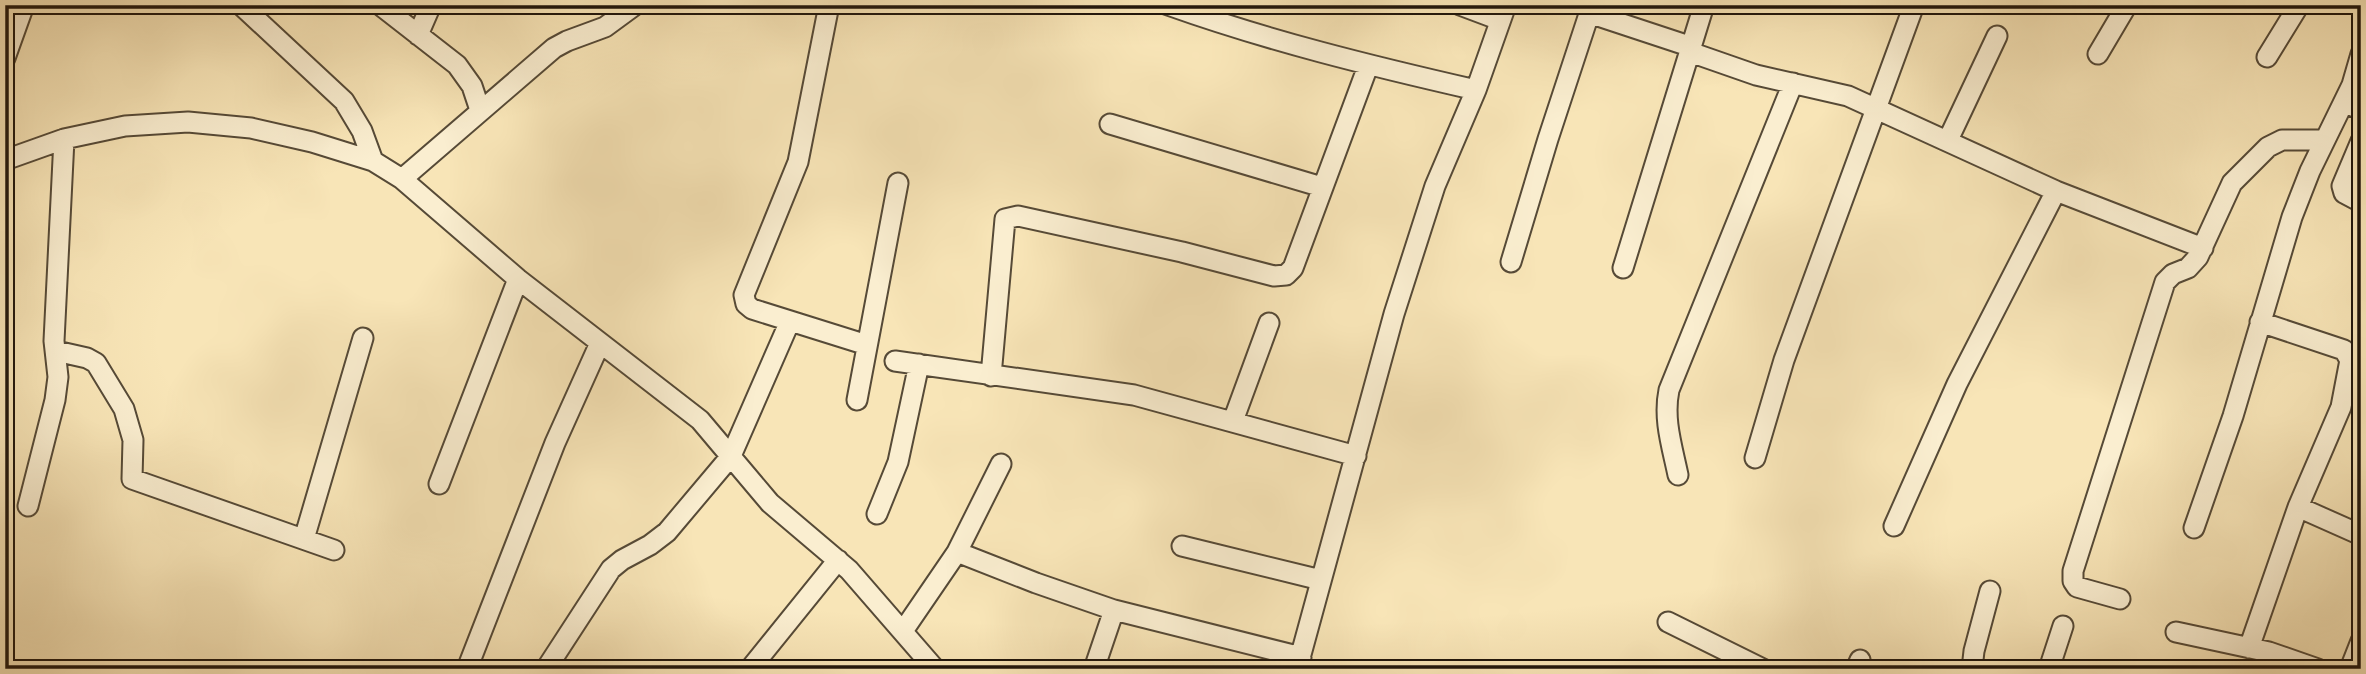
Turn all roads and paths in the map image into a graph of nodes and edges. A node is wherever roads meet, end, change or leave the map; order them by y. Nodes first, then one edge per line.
1 (24, 5) edge
2 (241, 5) edge
3 (380, 5) edge
4 (431, 5) edge
5 (635, 5) edge
6 (829, 5) edge
7 (1168, 5) edge
8 (1460, 5) edge
9 (1704, 5) edge
10 (1914, 5) edge
11 (2127, 5) edge
12 (2299, 5) edge
13 (1591, 9) edge
14 (1208, 12) edge
15 (1503, 13) edge
16 (418, 35) junction
17 (9, 36) edge
18 (1997, 36) dead end
19 (1691, 49) junction
20 (2098, 54) dead end
21 (2361, 54) edge
22 (2267, 57) dead end
23 (5, 58) edge
24 (1368, 66) junction
25 (1793, 83) junction
26 (1476, 90) junction
27 (2353, 106) edge
28 (1877, 109) junction
29 (481, 110) junction
30 (1111, 124) dead end
31 (64, 139) junction
32 (1948, 140) junction
33 (2324, 140) junction
34 (2361, 141) edge
35 (5, 160) edge
36 (373, 161) junction
37 (402, 179) junction
38 (898, 183) dead end
39 (1322, 187) junction
40 (2056, 191) junction
41 (2361, 202) edge
42 (2203, 248) junction
43 (1511, 262) dead end
44 (1623, 268) dead end
45 (518, 279) junction
46 (790, 321) junction
47 (2260, 322) junction
48 (1269, 323) dead end
49 (363, 338) dead end
50 (600, 343) junction
51 (867, 345) junction
52 (56, 351) junction
53 (895, 361) dead end
54 (919, 365) junction
55 (991, 376) junction
56 (857, 400) dead end
57 (1233, 421) junction
58 (731, 456) junction
59 (1356, 456) junction
60 (1755, 458) dead end
61 (1001, 464) dead end
62 (1678, 475) dead end
63 (439, 484) dead end
64 (28, 506) dead end
65 (2298, 506) junction
66 (877, 514) dead end
67 (1894, 526) dead end
68 (2194, 528) dead end
69 (2361, 535) edge
70 (304, 539) junction
71 (1182, 546) dead end
72 (334, 550) dead end
73 (957, 552) junction
74 (838, 560) junction
75 (1321, 580) junction
76 (1990, 591) dead end
77 (2120, 599) dead end
78 (1114, 610) junction
79 (1668, 622) dead end
80 (2063, 625) dead end
81 (903, 631) junction
82 (2176, 632) dead end
83 (2361, 641) edge
84 (2249, 648) junction
85 (1299, 663) edge
86 (467, 669) edge
87 (546, 669) edge
88 (750, 669) edge
89 (935, 669) edge
90 (1094, 669) edge
91 (1763, 669) edge
92 (1972, 669) edge
93 (2049, 669) edge
94 (2318, 669) edge
95 (2350, 669) edge

1 - 17 street
2 - 36 street
3 - 16 street
4 - 16 street
5 - 29 street
6 - 46 street
7 - 14 street
8 - 15 street
9 - 19 street
10 - 28 street
11 - 20 street
12 - 22 street
13 - 19 street
13 - 43 street
14 - 24 street
15 - 26 street
16 - 29 street
17 - 23 street
18 - 32 street
19 - 25 street
19 - 44 street
21 - 27 street
24 - 26 street
24 - 39 street
25 - 28 street
25 - 62 street
26 - 59 street
27 - 33 street
28 - 32 street
28 - 60 street
29 - 37 street
30 - 39 street
31 - 35 street
31 - 36 street
31 - 52 street
32 - 40 street
33 - 42 street
33 - 47 street
34 - 41 street
36 - 37 street
37 - 45 street
38 - 51 street
39 - 55 street
40 - 42 street
40 - 67 street
42 - 77 street
45 - 50 street
45 - 63 street
46 - 51 street
46 - 58 street
47 - 65 street
47 - 68 street
48 - 57 street
49 - 70 street
50 - 58 street
50 - 86 street
51 - 56 street
52 - 64 street
52 - 70 street
53 - 54 street
54 - 55 street
54 - 66 street
55 - 57 street
57 - 59 street
58 - 74 street
58 - 87 street
59 - 75 street
61 - 73 street
65 - 69 street
65 - 84 street
70 - 72 street
71 - 75 street
73 - 78 street
73 - 81 street
74 - 81 street
74 - 88 street
75 - 85 street
76 - 92 street
78 - 85 street
78 - 90 street
79 - 91 street
80 - 93 street
81 - 89 street
82 - 84 street
83 - 95 street
84 - 94 street

